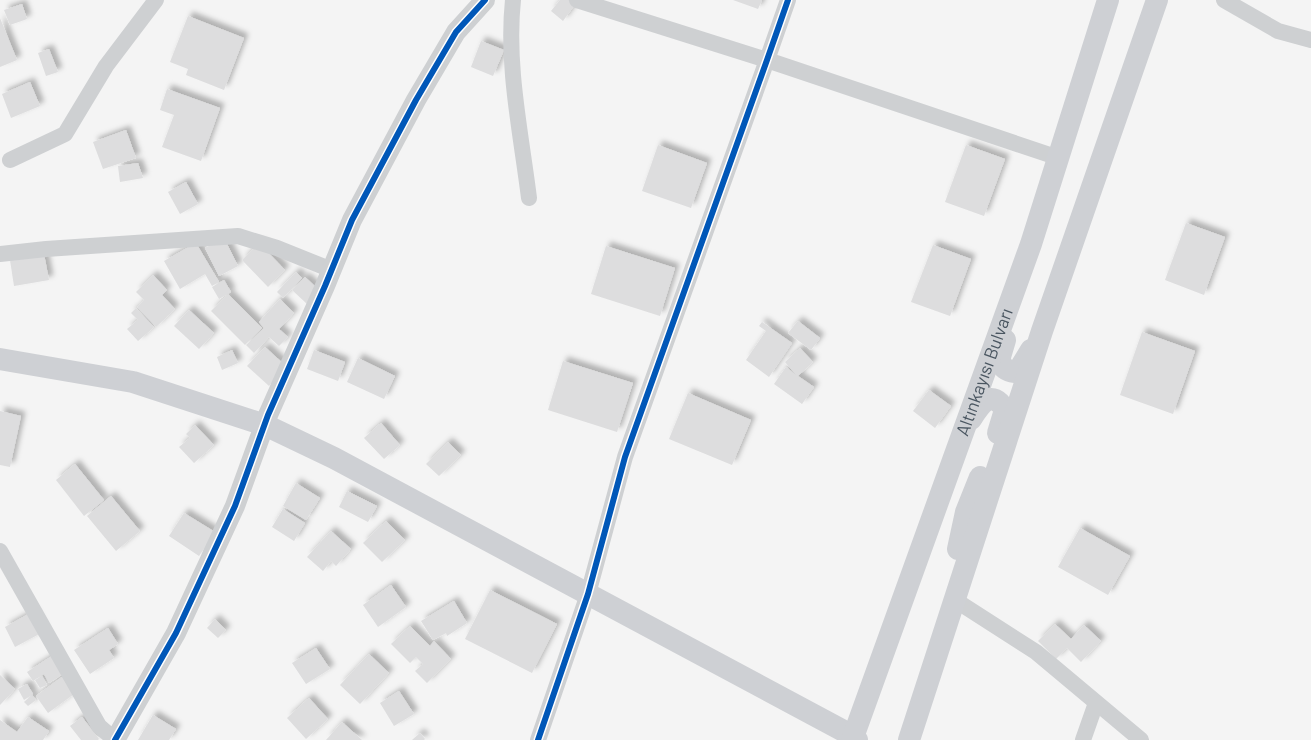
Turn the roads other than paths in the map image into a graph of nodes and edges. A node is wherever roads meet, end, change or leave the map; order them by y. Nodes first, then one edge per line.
1 (156, 0) edge
2 (485, 0) edge
3 (513, 0) edge
4 (577, 0) edge
5 (788, 0) edge
6 (1108, 0) edge
7 (1157, 0) edge
8 (1224, 0) edge
9 (1311, 40) edge
10 (767, 60) junction
11 (1058, 158) junction
12 (10, 160) dead end
13 (529, 198) dead end
14 (1044, 203) junction
15 (0, 254) edge
16 (332, 270) junction
17 (1050, 311) junction
18 (0, 359) edge
19 (265, 425) junction
20 (963, 432) junction
21 (0, 551) edge
22 (588, 594) junction
23 (955, 600) junction
24 (1096, 703) junction
25 (854, 739) edge
26 (115, 740) edge
27 (538, 740) edge
28 (909, 740) edge
29 (1083, 740) edge
30 (1141, 740) edge

1 - 12 street
2 - 16 street
3 - 13 street
4 - 10 street
5 - 10 street
6 - 11 main road, Altınkayısı Bulvarı
7 - 17 main road
8 - 9 street
10 - 11 street
10 - 22 street
11 - 14 main road, Altınkayısı Bulvarı
14 - 17 main road
14 - 20 main road, Altınkayısı Bulvarı
15 - 16 street
16 - 19 street
17 - 23 main road
18 - 19 main road
19 - 22 main road
19 - 26 street
20 - 23 main road
20 - 25 main road, Altınkayısı Bulvarı
21 - 26 street
22 - 25 main road
22 - 27 street
23 - 24 street
23 - 28 main road
24 - 29 street
24 - 30 street

